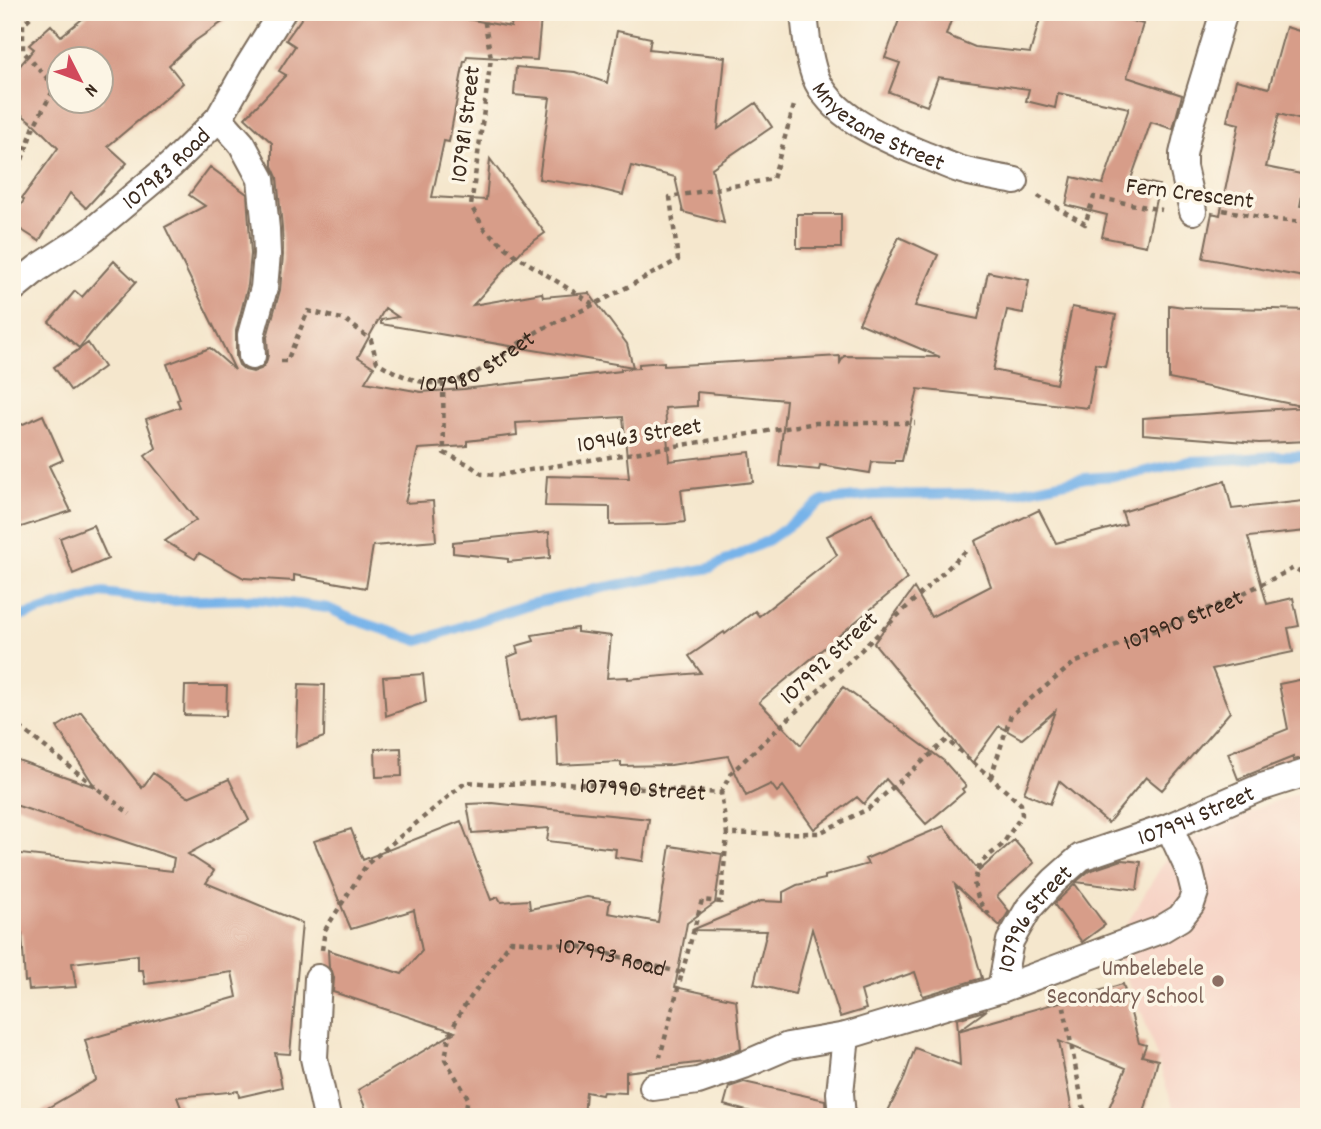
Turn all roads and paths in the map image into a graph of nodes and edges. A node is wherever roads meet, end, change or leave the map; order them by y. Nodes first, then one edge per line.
1 (36, 12) edge
2 (282, 12) edge
3 (483, 12) edge
4 (804, 12) edge
5 (1224, 12) edge
6 (816, 78) junction
7 (219, 117) junction
8 (1015, 181) joint
9 (12, 188) edge
10 (1193, 211) junction
11 (1309, 222) edge
12 (12, 289) edge
13 (593, 305) junction
14 (252, 356) joint
15 (443, 383) junction
16 (915, 423) dead end
17 (966, 551) dead end
18 (1309, 553) edge
19 (1303, 573) junction
20 (1309, 596) edge
21 (12, 721) edge
22 (1309, 772) edge
23 (991, 777) junction
24 (721, 793) junction
25 (130, 814) dead end
26 (1169, 827) junction
27 (727, 834) junction
28 (1082, 857) joint
29 (1010, 941) junction
30 (1056, 969) junction
31 (682, 973) junction
32 (318, 978) joint
33 (1000, 989) junction
34 (846, 1036) junction
35 (653, 1087) joint
36 (327, 1117) edge
37 (464, 1117) edge
38 (842, 1117) edge
39 (1088, 1117) edge

1 - 9 path
2 - 7 street, 107983 Road
3 - 13 path, 107981 Street
4 - 6 street, Mnyezane Street
5 - 10 street
6 - 8 street, Mnyezane Street
6 - 13 path, 107980 Street
7 - 12 street, 107983 Road
7 - 14 street
8 - 10 path, Fern Crescent
10 - 11 path, Fern Crescent
13 - 15 path, 107980 Street
14 - 15 path, 107980 Street
15 - 16 path, 109463 Street
17 - 24 path, 107992 Street
18 - 19 path
19 - 20 path
19 - 23 path, 107990 Street
21 - 25 path
22 - 26 street, 107994 Street
23 - 27 path, 107990 Street
23 - 29 path
24 - 27 path, 107990 Street
24 - 32 path, 107990 Street
26 - 28 street, 107994 Street
26 - 30 street
27 - 31 path
28 - 29 street, 107996 Street
29 - 33 street, 107996 Street
30 - 33 street
30 - 39 path
31 - 35 path, 107993 Road
31 - 37 path, 107993 Road
32 - 36 street
33 - 34 street
34 - 35 street
34 - 38 street

